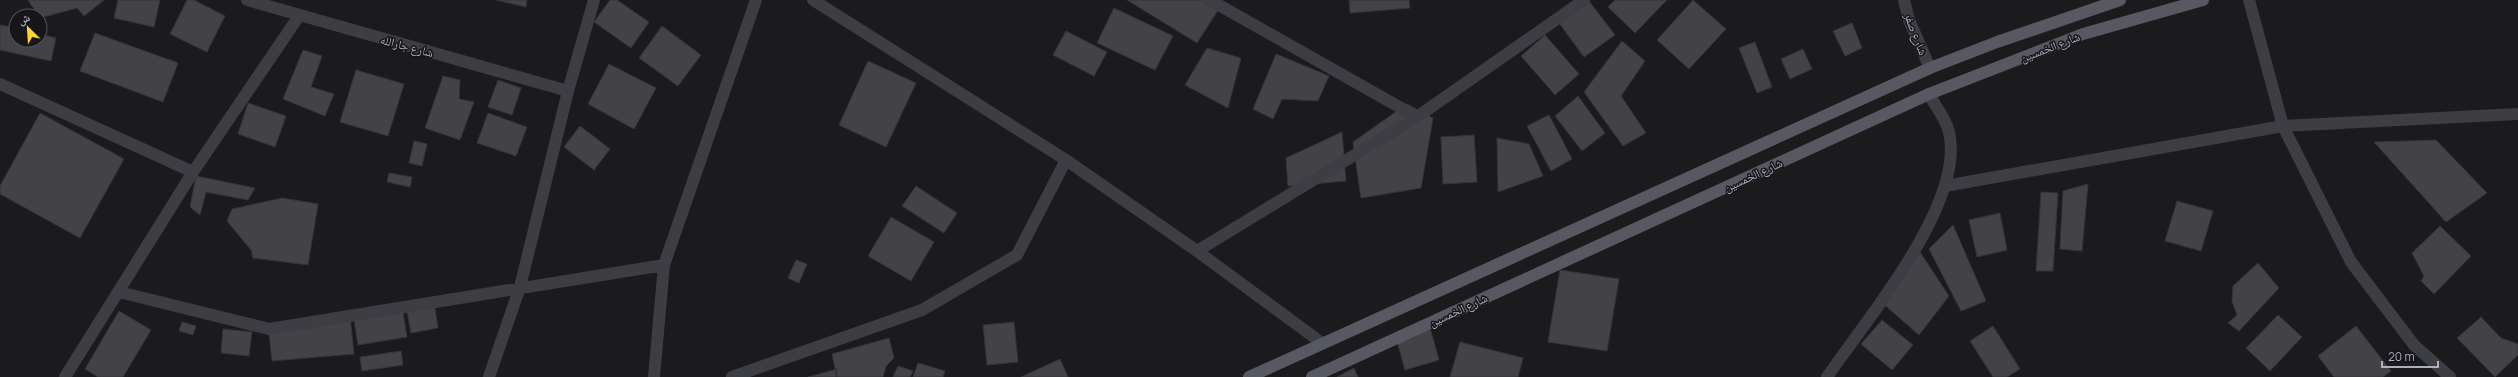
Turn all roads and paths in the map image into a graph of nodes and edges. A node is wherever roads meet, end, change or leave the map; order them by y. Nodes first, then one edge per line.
1 (247, 0) edge
2 (594, 0) edge
3 (756, 0) edge
4 (813, 0) edge
5 (1210, 0) edge
6 (1584, 0) edge
7 (1904, 0) edge
8 (2120, 0) edge
9 (2203, 0) edge
10 (2249, 0) edge
11 (299, 16) junction
12 (1930, 68) junction
13 (0, 84) edge
14 (568, 91) junction
15 (1929, 94) junction
16 (2518, 114) edge
17 (1417, 116) junction
18 (2283, 126) junction
19 (1066, 160) junction
20 (193, 172) junction
21 (1945, 186) junction
22 (1197, 251) junction
23 (664, 265) junction
24 (520, 287) junction
25 (119, 292) junction
26 (1322, 342) junction
27 (65, 377) edge
28 (489, 377) edge
29 (654, 377) edge
30 (732, 377) edge
31 (1249, 377) edge
32 (1312, 377) edge
33 (1827, 377) edge
34 (2450, 377) edge

1 - 11 street, شارع جارالله
2 - 14 street
3 - 23 street
4 - 19 street
5 - 17 street
6 - 17 street
7 - 12 street, شارع صفر
8 - 12 main road, شارع الخمسين
9 - 15 main road, شارع الخمسين
10 - 18 street
11 - 14 street, شارع جارالله
11 - 20 street
12 - 26 main road, شارع الخمسين
13 - 20 street
14 - 24 street
15 - 21 street
15 - 32 main road, شارع الخمسين
16 - 18 street
17 - 22 street
18 - 21 street
18 - 34 street
19 - 22 street
19 - 30 street
20 - 25 street
21 - 33 street
22 - 26 street
23 - 24 street
23 - 29 street
24 - 25 street
24 - 28 street
25 - 27 street
26 - 31 main road, شارع الخمسين

